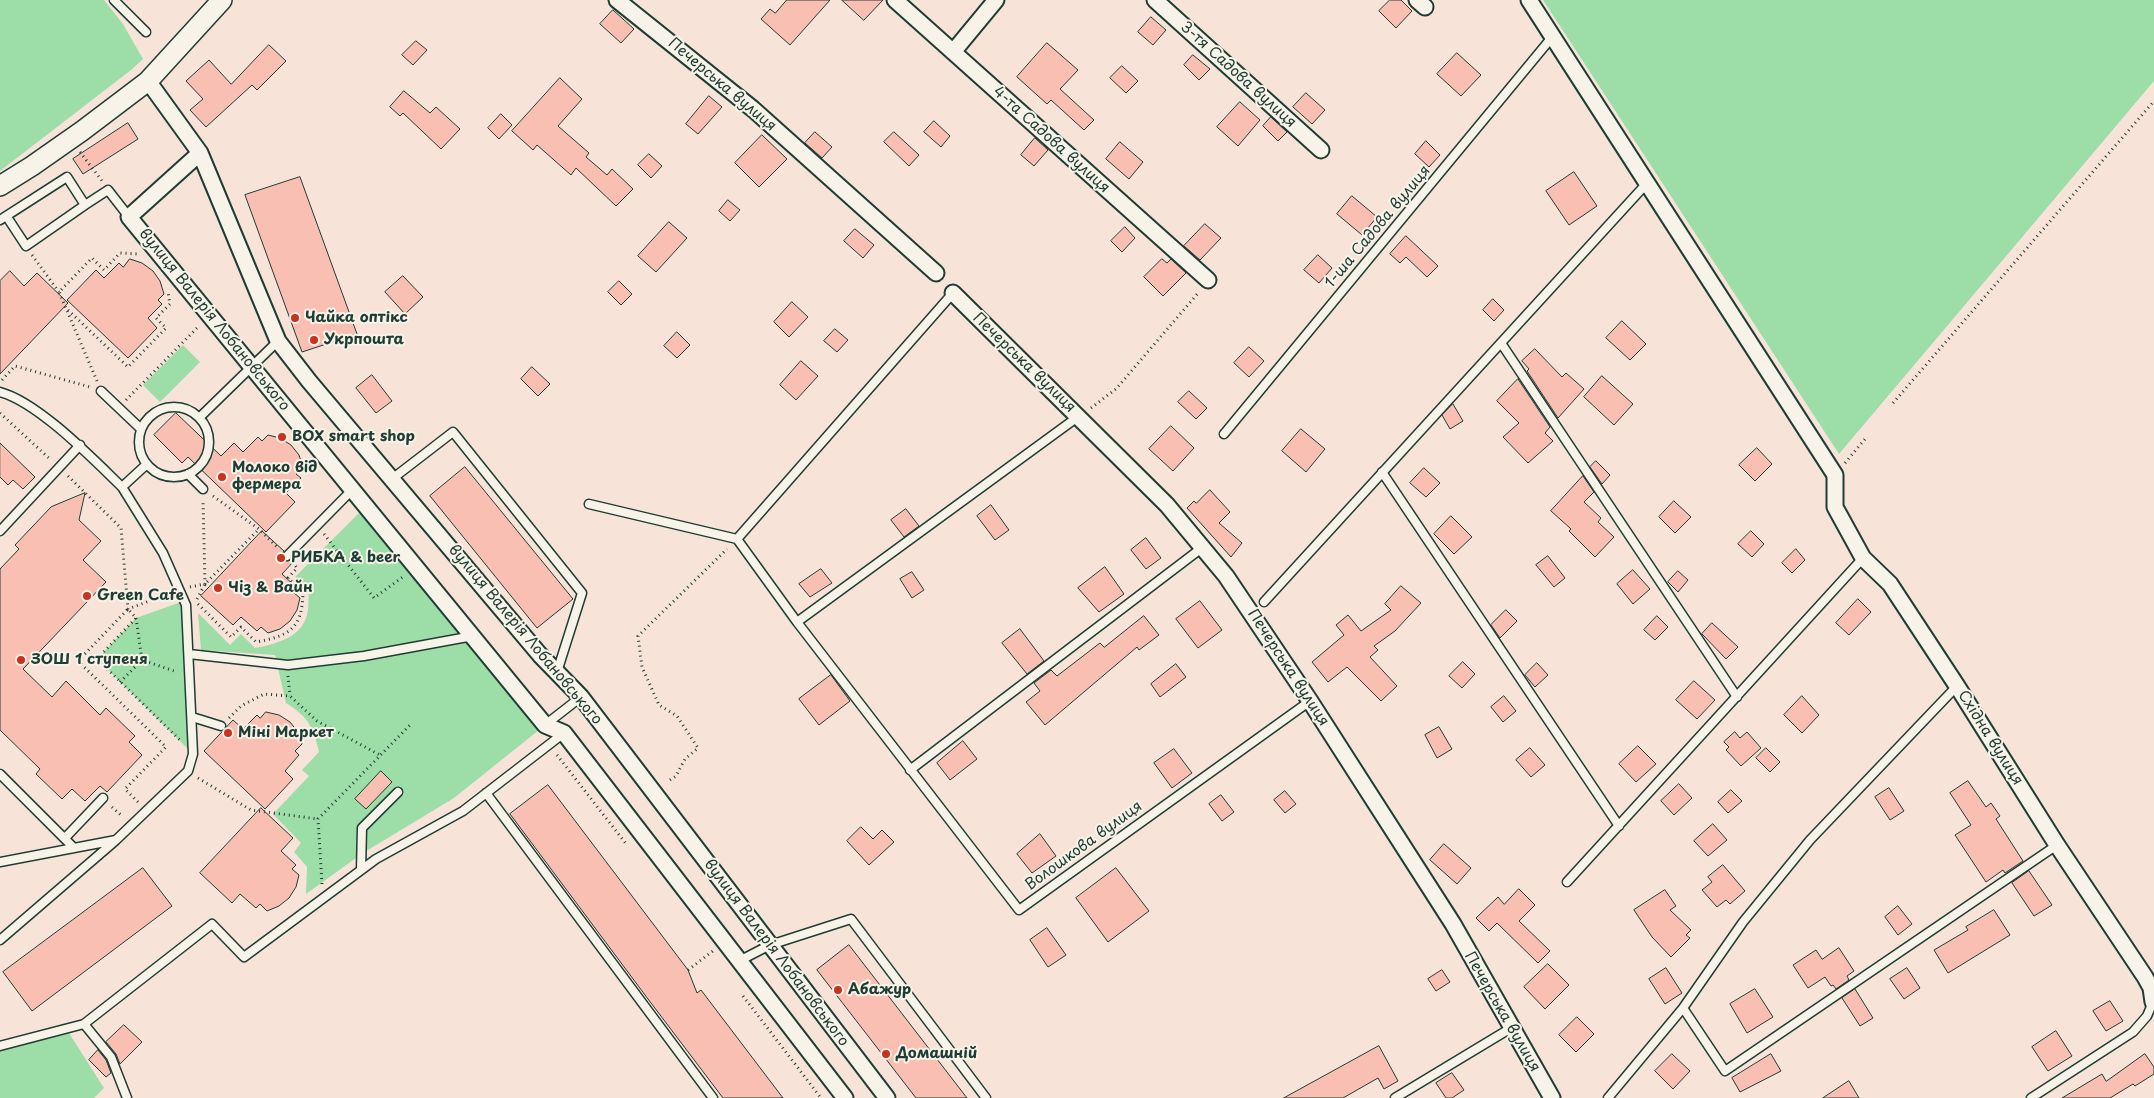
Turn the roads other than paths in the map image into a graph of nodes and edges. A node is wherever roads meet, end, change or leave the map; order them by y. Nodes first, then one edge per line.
1 (114, 0) edge
2 (222, 0) edge
3 (617, 0) edge
4 (895, 0) edge
5 (996, 0) edge
6 (1155, 0) edge
7 (1530, 0) edge
8 (146, 32) dead end
9 (1553, 36) junction
10 (953, 52) junction
11 (148, 81) junction
12 (1321, 150) dead end
13 (200, 153) junction
14 (1648, 182) junction
15 (0, 186) edge
16 (85, 205) junction
17 (129, 217) junction
18 (3, 218) edge
19 (936, 273) dead end
20 (1208, 280) road end
21 (953, 293) joint
22 (278, 341) junction
23 (1501, 343) junction
24 (252, 366) junction
25 (102, 390) road end
26 (0, 392) edge
27 (1079, 416) junction
28 (200, 417) junction
29 (141, 429) junction
30 (1224, 434) dead end
31 (80, 446) junction
32 (147, 464) junction
33 (1382, 472) junction
34 (188, 474) junction
35 (392, 479) junction
36 (122, 487) junction
37 (203, 489) road end
38 (353, 489) junction
39 (589, 504) dead end
40 (0, 531) edge
41 (736, 539) junction
42 (1203, 547) junction
43 (286, 556) road end
44 (1863, 558) junction
45 (1264, 602) dead end
46 (797, 622) junction
47 (473, 636) junction
48 (188, 654) junction
49 (557, 672) junction
50 (1957, 686) junction
51 (1737, 697) junction
52 (581, 698) junction
53 (1310, 700) junction
54 (192, 717) junction
55 (545, 725) junction
56 (221, 726) road end
57 (564, 733) junction
58 (910, 770) junction
59 (0, 774) edge
60 (398, 792) dead end
61 (486, 793) junction
62 (103, 798) road end
63 (1619, 826) junction
64 (65, 838) junction
65 (116, 840) junction
66 (2057, 845) junction
67 (74, 848) junction
68 (0, 862) edge
69 (361, 870) junction
70 (1567, 882) dead end
71 (0, 940) edge
72 (770, 945) junction
73 (739, 961) junction
74 (2153, 1002) edge
75 (1683, 1008) junction
76 (84, 1024) junction
77 (1511, 1028) junction
78 (0, 1046) edge
79 (127, 1098) edge
80 (713, 1098) edge
81 (845, 1098) edge
82 (887, 1098) edge
83 (986, 1098) edge
84 (1395, 1098) edge
85 (1552, 1098) edge
86 (1608, 1098) edge
87 (2032, 1098) edge

1 - 8 lane
2 - 11 street
3 - 19 street, Печерська вулиця
4 - 10 street, 4-та Садова вулиця
5 - 10 street
6 - 12 street, 3-тя Садова вулиця
7 - 9 street
9 - 14 street
9 - 30 lane, 1-ша Садова вулиця
10 - 20 street, 4-та Садова вулиця
11 - 13 street, вулиця Валерія Лобановського
11 - 15 street
13 - 17 street, вулиця Валерія Лобановського
13 - 22 street, вулиця Валерія Лобановського
14 - 23 lane
14 - 44 street, Східна вулиця
16 - 17 lane, вулиця Валерія Лобановського
16 - 18 lane
16 - 18 lane
17 - 24 street, вулиця Валерія Лобановського
21 - 27 street, Печерська вулиця
21 - 41 lane
22 - 24 lane
22 - 35 street, вулиця Валерія Лобановського
23 - 33 lane
23 - 51 lane
24 - 28 lane
24 - 38 street, вулиця Валерія Лобановського
25 - 29 lane
26 - 31 lane
27 - 42 street, Печерська вулиця
27 - 46 lane
28 - 29 lane
28 - 34 lane
29 - 32 lane
31 - 36 lane
31 - 40 lane
32 - 34 lane
32 - 36 lane
33 - 45 lane
33 - 63 lane
34 - 37 lane
35 - 49 street, вулиця Валерія Лобановського
35 - 49 lane
36 - 48 lane
38 - 43 lane
38 - 47 street, вулиця Валерія Лобановського
39 - 41 lane
41 - 46 lane, Волошкова вулиця
42 - 53 street, Печерська вулиця
42 - 58 lane
44 - 50 street, Східна вулиця
44 - 51 lane
46 - 58 lane, Волошкова вулиця
47 - 48 lane
47 - 55 street, вулиця Валерія Лобановського
48 - 54 lane
49 - 52 street, вулиця Валерія Лобановського
50 - 66 street, Східна вулиця
50 - 75 lane
51 - 63 lane
52 - 55 lane
52 - 72 street, вулиця Валерія Лобановського
53 - 58 lane, Волошкова вулиця
53 - 77 street, Печерська вулиця
54 - 56 lane
54 - 65 lane
55 - 57 street, вулиця Валерія Лобановського
57 - 61 lane
57 - 73 street, вулиця Валерія Лобановського
59 - 64 lane
60 - 69 lane
61 - 69 lane
61 - 80 lane
62 - 64 lane
63 - 70 lane
64 - 67 lane
65 - 67 lane
65 - 71 lane
66 - 74 street, Східна вулиця
66 - 75 lane
67 - 68 lane
69 - 76 lane
72 - 73 lane
72 - 82 street, вулиця Валерія Лобановського
72 - 83 lane
73 - 81 street, вулиця Валерія Лобановського
74 - 87 lane
75 - 86 lane
76 - 78 lane
76 - 79 lane
77 - 84 lane
77 - 85 street, Печерська вулиця

